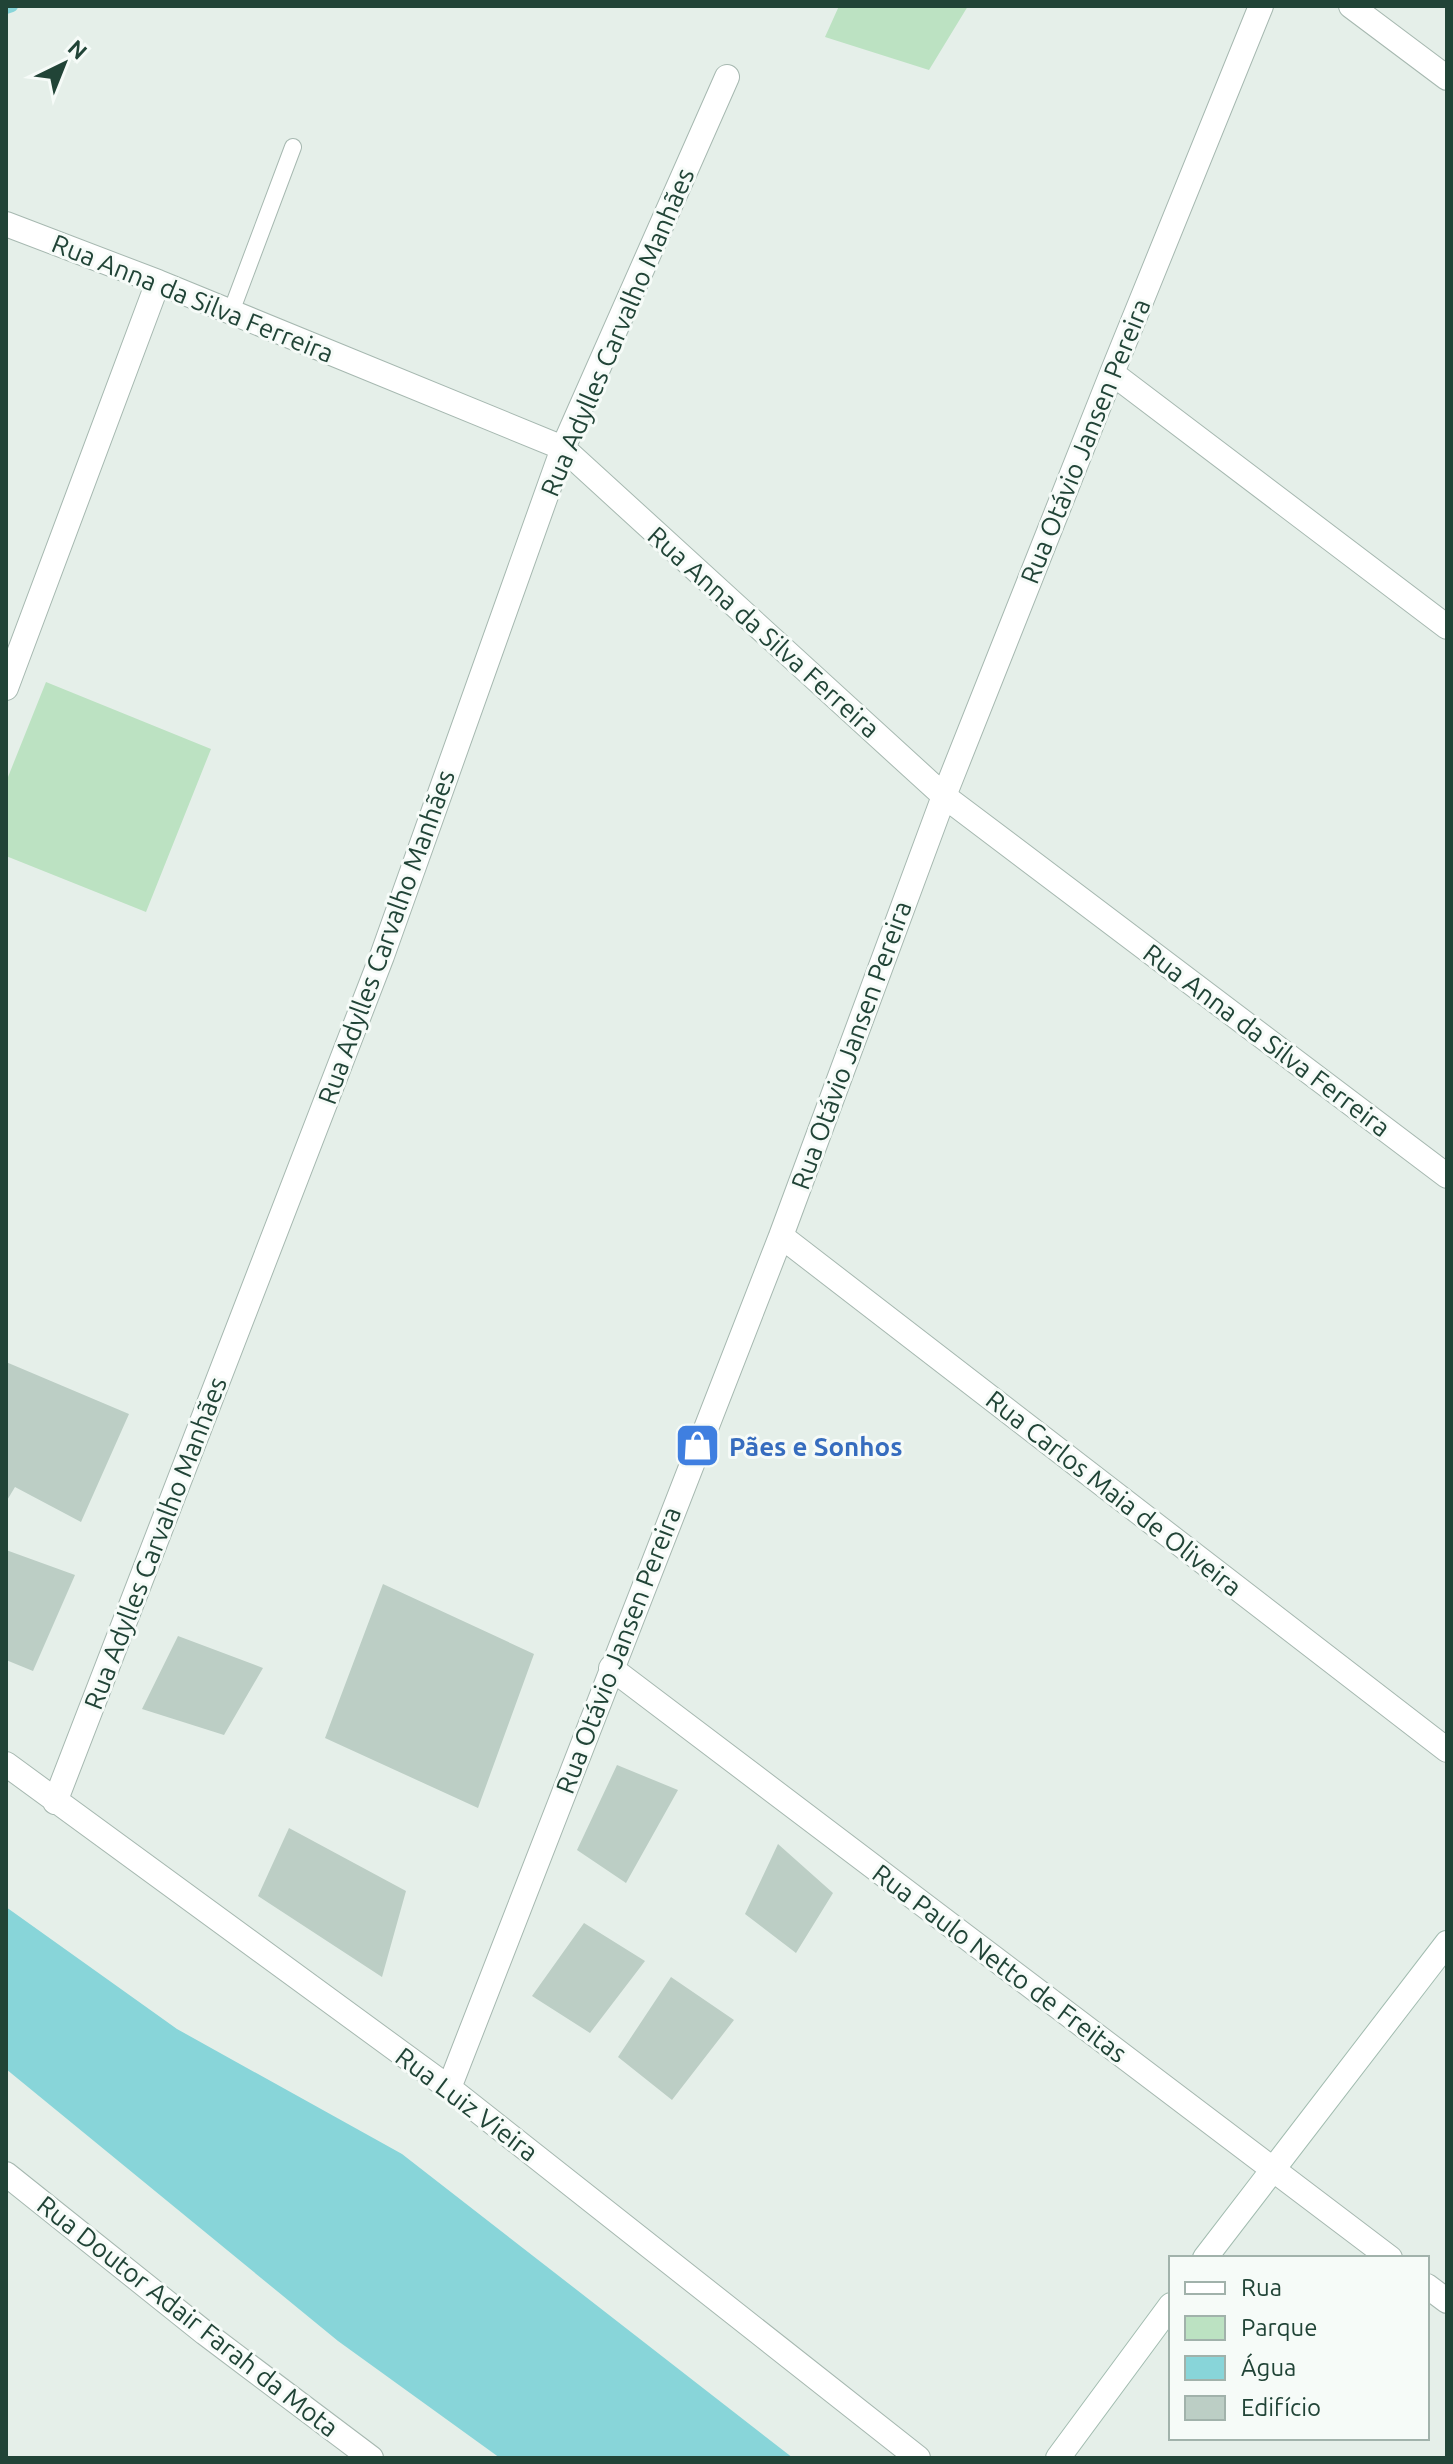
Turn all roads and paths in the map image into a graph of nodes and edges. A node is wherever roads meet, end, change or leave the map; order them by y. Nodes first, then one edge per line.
1 (1261, 6) edge
2 (1351, 6) edge
3 (727, 77) dead end
4 (1447, 78) edge
5 (293, 147) dead end
6 (6, 224) edge
7 (158, 282) junction
8 (231, 312) junction
9 (1112, 373) junction
10 (563, 448) junction
11 (1447, 627) edge
12 (6, 688) edge
13 (944, 796) junction
14 (1447, 1176) edge
15 (781, 1236) junction
16 (611, 1668) junction
17 (1447, 1750) edge
18 (6, 1764) edge
19 (55, 1802) junction
20 (1447, 1943) edge
21 (449, 2088) junction
22 (1272, 2168) junction
23 (6, 2174) edge
24 (1206, 2256) edge
25 (1387, 2256) edge
26 (1429, 2288) edge
27 (1447, 2301) edge
28 (1169, 2308) edge
29 (371, 2458) edge
30 (918, 2458) edge
31 (1058, 2458) edge

1 - 9 street, Rua Otávio Jansen Pereira
2 - 4 street
3 - 10 street, Rua Adylles Carvalho Manhães
5 - 8 lane
6 - 7 street, Rua Anna da Silva Ferreira
7 - 8 street, Rua Anna da Silva Ferreira
7 - 12 street
8 - 10 street, Rua Anna da Silva Ferreira
9 - 11 street
9 - 13 street, Rua Otávio Jansen Pereira
10 - 13 street, Rua Anna da Silva Ferreira
10 - 19 street, Rua Adylles Carvalho Manhães
13 - 14 street, Rua Anna da Silva Ferreira
13 - 15 street, Rua Otávio Jansen Pereira
15 - 16 street, Rua Otávio Jansen Pereira
15 - 17 street, Rua Carlos Maia de Oliveira
16 - 21 street, Rua Otávio Jansen Pereira
16 - 22 street, Rua Paulo Netto de Freitas
18 - 19 street, Rua Luiz Vieira
19 - 21 street, Rua Luiz Vieira
20 - 22 street
21 - 30 street, Rua Luiz Vieira
22 - 24 street
22 - 25 street, Rua Paulo Netto de Freitas
23 - 29 street, Rua Doutor Adair Farah da Mota
26 - 27 street
28 - 31 street

